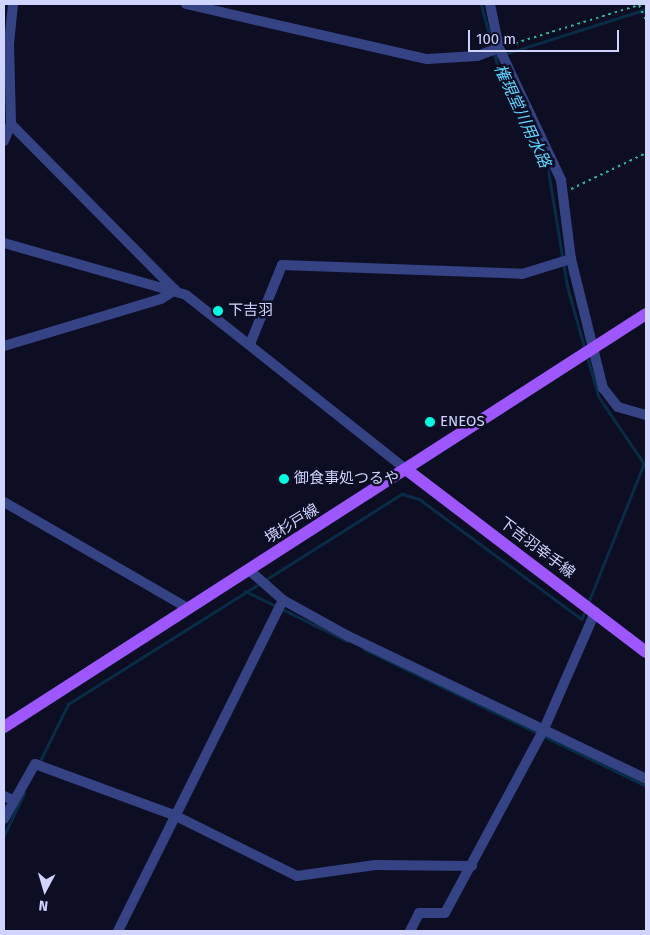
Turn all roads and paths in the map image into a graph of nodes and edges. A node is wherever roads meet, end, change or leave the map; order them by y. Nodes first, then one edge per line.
1 (13, 4) edge
2 (186, 4) edge
3 (490, 4) edge
4 (642, 4) edge
5 (633, 5) edge
6 (638, 5) edge
7 (646, 20) edge
8 (499, 48) junction
9 (11, 124) junction
10 (4, 141) edge
11 (646, 153) edge
12 (562, 193) junction
13 (4, 243) edge
14 (571, 259) junction
15 (175, 290) junction
16 (646, 314) edge
17 (250, 344) junction
18 (4, 346) edge
19 (593, 349) junction
20 (646, 415) edge
21 (407, 470) junction
22 (4, 502) edge
23 (249, 570) junction
24 (283, 600) junction
25 (189, 609) junction
26 (594, 612) junction
27 (646, 652) edge
28 (4, 727) edge
29 (544, 729) junction
30 (646, 779) edge
31 (8, 798) edge
32 (176, 816) junction
33 (4, 819) edge
34 (472, 866) junction
35 (118, 931) edge
36 (410, 931) edge

1 - 9 street
2 - 8 street
3 - 8 street
4 - 6 path
5 - 6 path
5 - 8 path
6 - 7 path
8 - 12 street
9 - 10 street
9 - 15 street
11 - 12 path
12 - 14 street
13 - 15 street
14 - 17 street
14 - 19 street
15 - 17 street
15 - 18 street
16 - 19 main road, 境杉戸線
17 - 21 street
19 - 20 street
19 - 21 main road, 境杉戸線
21 - 23 main road, 境杉戸線
21 - 26 main road, 下吉羽幸手線
22 - 25 street
23 - 24 street
23 - 25 main road, 境杉戸線
24 - 29 street
24 - 32 street
25 - 28 main road, 境杉戸線
26 - 27 main road, 下吉羽幸手線
26 - 29 street
29 - 30 street
29 - 34 street
31 - 32 street
31 - 33 street
32 - 34 street
32 - 35 street
34 - 36 street

